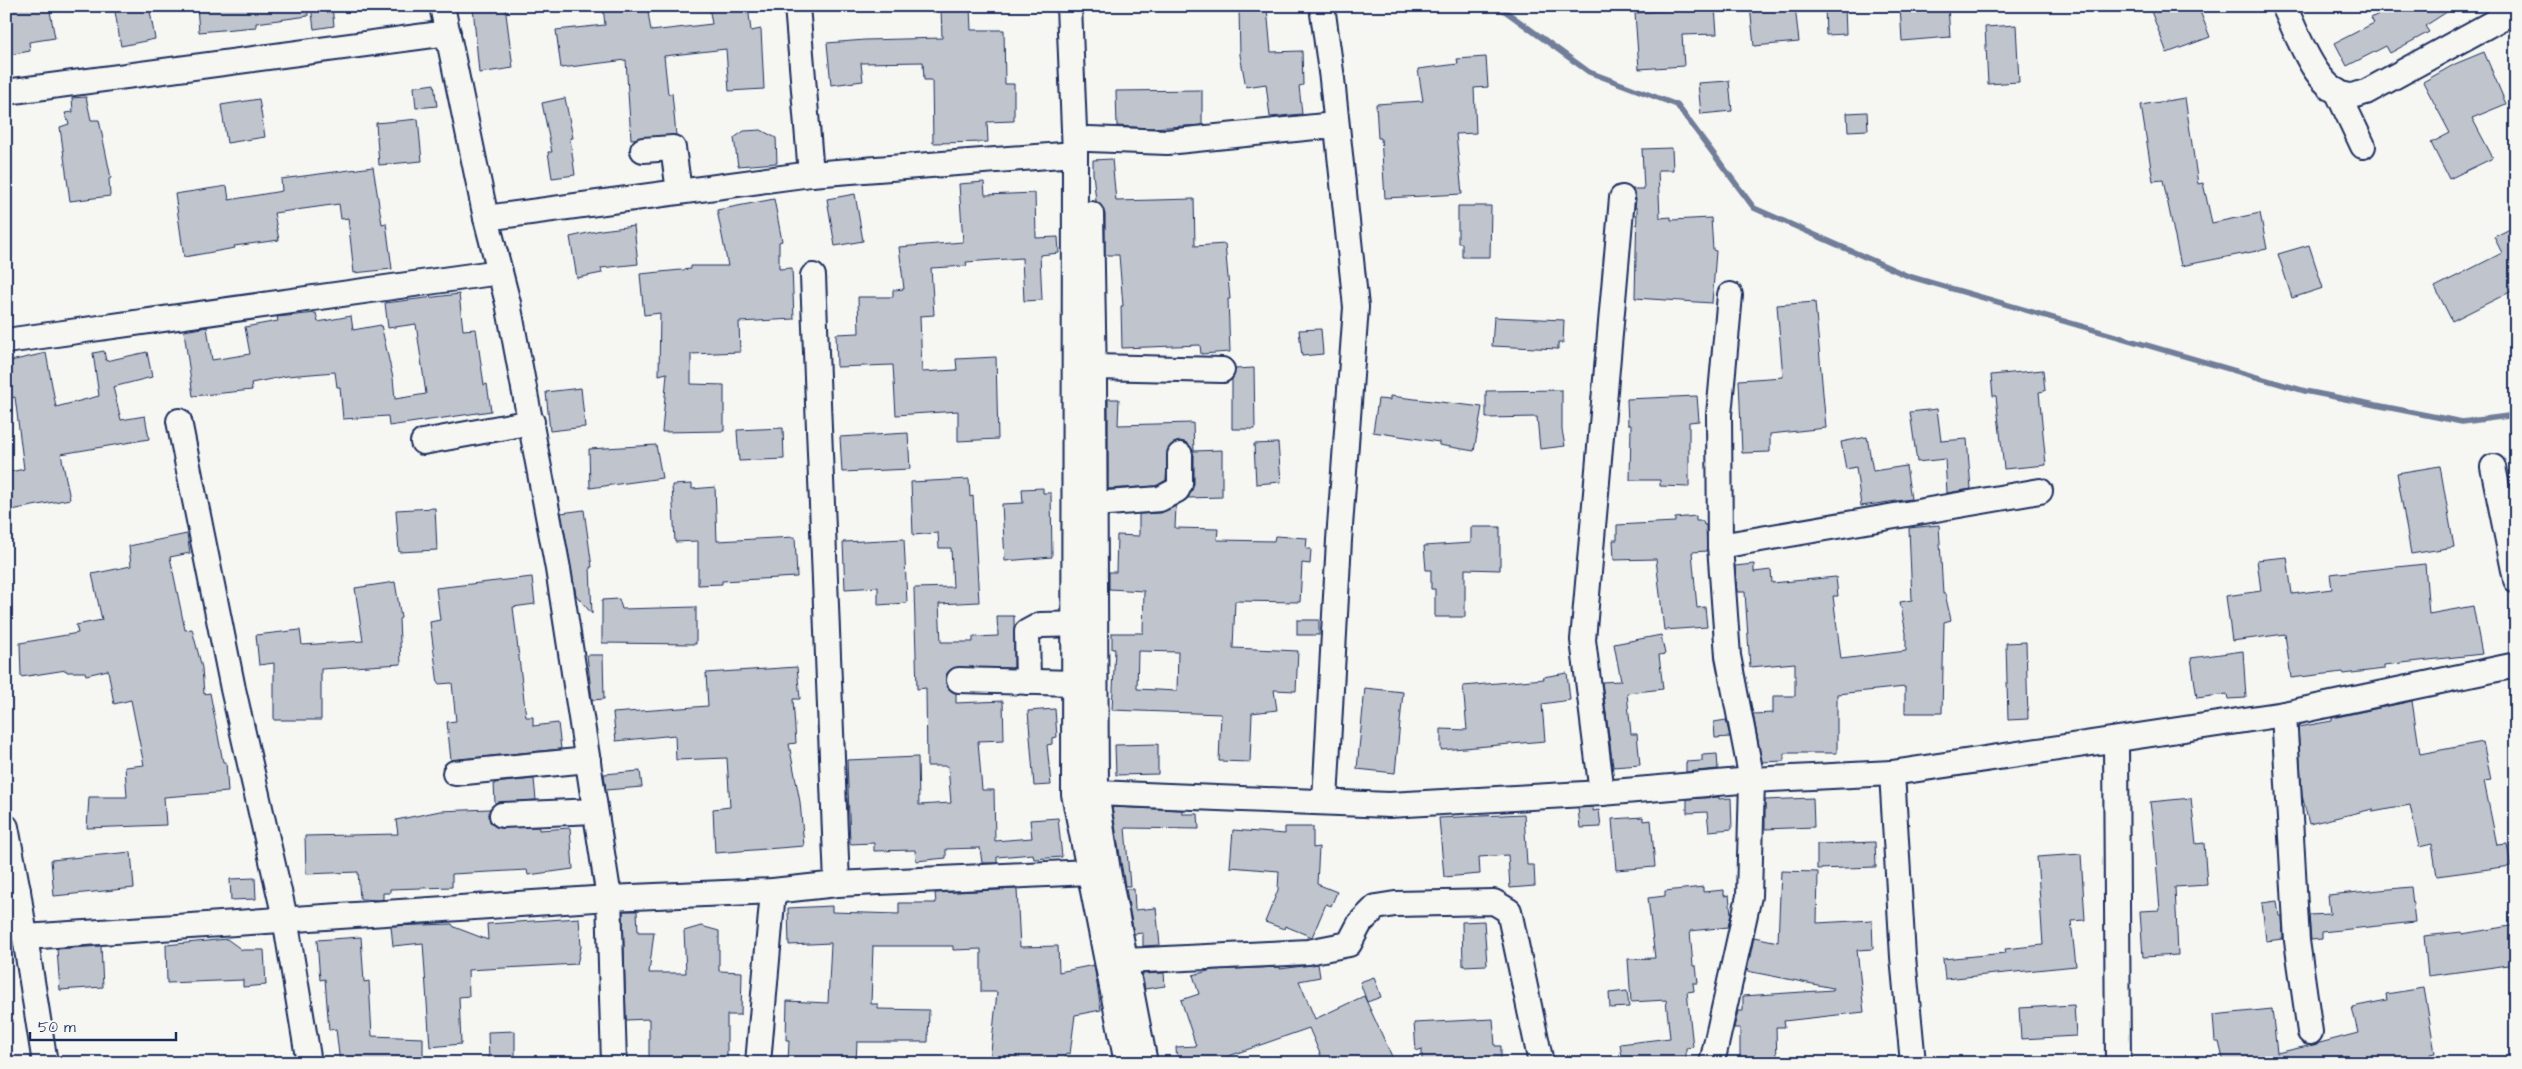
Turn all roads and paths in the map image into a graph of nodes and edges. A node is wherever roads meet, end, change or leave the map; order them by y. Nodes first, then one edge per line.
1 (442, 6) edge
2 (797, 6) edge
3 (1069, 6) edge
4 (1085, 6) edge
5 (1322, 6) edge
6 (2284, 6) edge
7 (2516, 10) edge
8 (448, 33) junction
9 (2330, 88) junction
10 (6, 92) edge
11 (1335, 125) junction
12 (1082, 146) junction
13 (2363, 146) dead end
14 (643, 150) dead end
15 (811, 174) junction
16 (679, 191) junction
17 (1622, 198) dead end
18 (486, 218) junction
19 (500, 272) junction
20 (813, 276) dead end
21 (1730, 295) dead end
22 (6, 341) edge
23 (1094, 367) junction
24 (1222, 370) dead end
25 (180, 421) dead end
26 (532, 422) junction
27 (423, 442) dead end
28 (1180, 455) dead end
29 (2493, 467) dead end
30 (2040, 491) dead end
31 (1095, 504) junction
32 (1720, 546) junction
33 (2516, 580) edge
34 (1085, 625) junction
35 (2516, 665) edge
36 (959, 680) dead end
37 (1028, 682) junction
38 (1074, 683) junction
39 (2284, 714) junction
40 (2116, 741) junction
41 (588, 760) junction
42 (455, 773) dead end
43 (1892, 773) junction
44 (1752, 780) junction
45 (1096, 792) junction
46 (1602, 793) junction
47 (1325, 801) junction
48 (595, 811) junction
49 (502, 815) dead end
50 (6, 827) edge
51 (1089, 872) junction
52 (836, 884) junction
53 (773, 891) junction
54 (12, 892) edge
55 (609, 898) junction
56 (285, 918) junction
57 (25, 937) junction
58 (1125, 961) junction
59 (2310, 1032) dead end
60 (45, 1063) edge
61 (309, 1063) edge
62 (614, 1063) edge
63 (758, 1063) edge
64 (1127, 1063) edge
65 (1145, 1063) edge
66 (1541, 1063) edge
67 (1712, 1063) edge
68 (1913, 1063) edge
69 (2118, 1063) edge

1 - 8 street
2 - 15 street
3 - 12 street
4 - 12 street
5 - 11 street
6 - 9 street
7 - 9 street
8 - 10 street
8 - 18 street
9 - 13 street
11 - 12 street
11 - 47 street
12 - 15 street
12 - 23 street
12 - 34 street
14 - 16 street
15 - 16 street
16 - 18 street
17 - 46 street
18 - 19 street
19 - 22 street
19 - 26 street
20 - 52 street
21 - 32 street
23 - 24 street
23 - 31 street
25 - 56 street
26 - 27 street
26 - 41 street
28 - 31 street
29 - 33 street
30 - 32 street
31 - 34 street
32 - 44 street
34 - 37 street
34 - 38 street
34 - 45 street
35 - 39 street
36 - 37 street
37 - 38 street
38 - 51 street
39 - 40 street
39 - 59 street
40 - 43 street
40 - 69 street
41 - 42 street
41 - 48 street
43 - 44 street
43 - 68 street
44 - 46 street
44 - 67 street
45 - 47 street
45 - 58 street
46 - 47 street
48 - 49 street
48 - 55 street
50 - 54 street
51 - 52 street
51 - 64 street
52 - 53 street
53 - 55 street
53 - 63 street
54 - 57 street
55 - 56 street
55 - 62 street
56 - 57 street
56 - 61 street
57 - 60 street
58 - 65 street
58 - 66 street

